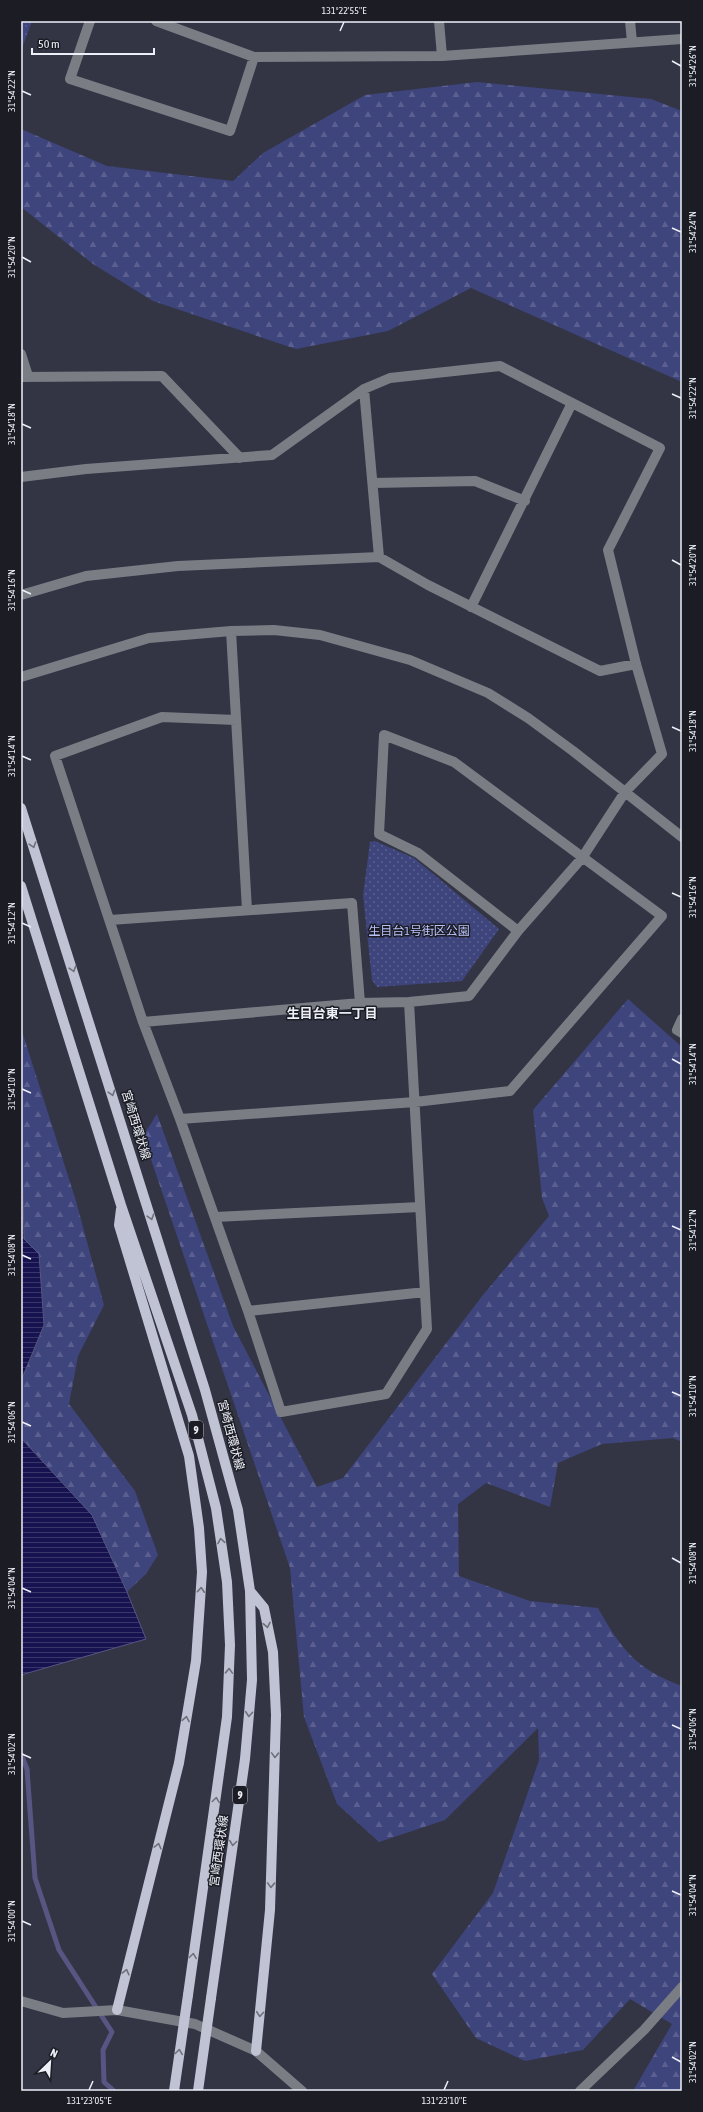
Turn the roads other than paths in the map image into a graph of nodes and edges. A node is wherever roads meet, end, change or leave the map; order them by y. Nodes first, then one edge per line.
1 (90, 21) edge
2 (156, 21) edge
3 (439, 21) edge
4 (630, 21) edge
5 (682, 39) edge
6 (632, 42) junction
7 (442, 56) junction
8 (254, 57) junction
9 (21, 354) edge
10 (24, 376) edge
11 (364, 389) junction
12 (572, 403) junction
13 (240, 458) junction
14 (21, 477) edge
15 (373, 483) junction
16 (525, 501) junction
17 (379, 557) junction
18 (21, 595) edge
19 (471, 607) junction
20 (231, 631) junction
21 (636, 664) junction
22 (21, 677) edge
23 (236, 720) junction
24 (626, 792) junction
25 (21, 808) edge
26 (682, 837) edge
27 (582, 858) junction
28 (21, 886) edge
29 (247, 910) junction
30 (110, 920) junction
31 (518, 931) junction
32 (409, 1002) junction
33 (360, 1003) junction
34 (682, 1019) edge
35 (143, 1022) junction
36 (682, 1033) edge
37 (415, 1102) junction
38 (180, 1120) junction
39 (121, 1205) junction
40 (420, 1207) junction
41 (215, 1217) junction
42 (425, 1292) junction
43 (248, 1311) junction
44 (250, 1591) junction
45 (682, 1987) edge
46 (21, 2001) edge
47 (117, 2010) junction
48 (256, 2051) junction
49 (174, 2091) edge
50 (198, 2091) edge
51 (302, 2091) edge
52 (580, 2091) edge

1 - 8 street
2 - 8 street
3 - 7 street
4 - 6 street
5 - 6 street
6 - 7 street
7 - 8 street
9 - 10 street
10 - 13 street
11 - 12 street
11 - 13 street
11 - 15 street
12 - 16 street
12 - 21 street
13 - 14 street
15 - 16 street
15 - 17 street
16 - 19 street
17 - 18 street
17 - 19 street
19 - 21 street
20 - 22 street
20 - 23 street
20 - 24 street
21 - 24 street
23 - 29 street
23 - 30 street
24 - 26 street
24 - 27 street
25 -> 44 main road, 宮崎西環状線 / 9
27 - 31 street
27 - 31 street
27 - 37 street
28 - 39 main road, 宮崎西環状線 / 9
29 - 30 street
29 - 33 street
30 - 35 street
31 - 32 street
32 - 33 street
32 - 37 street
33 - 35 street
34 - 36 street
35 - 38 street
37 - 38 street
37 - 40 street
38 - 41 street
47 -> 39 main road
49 -> 39 main road, 宮崎西環状線 / 9, bridge
40 - 41 street
40 - 42 street
41 - 43 street
42 - 43 street
42 - 43 street
44 -> 48 main road
44 -> 50 main road, 宮崎西環状線 / 9, bridge
45 - 52 street
46 - 47 street
47 - 48 street
48 - 51 street

